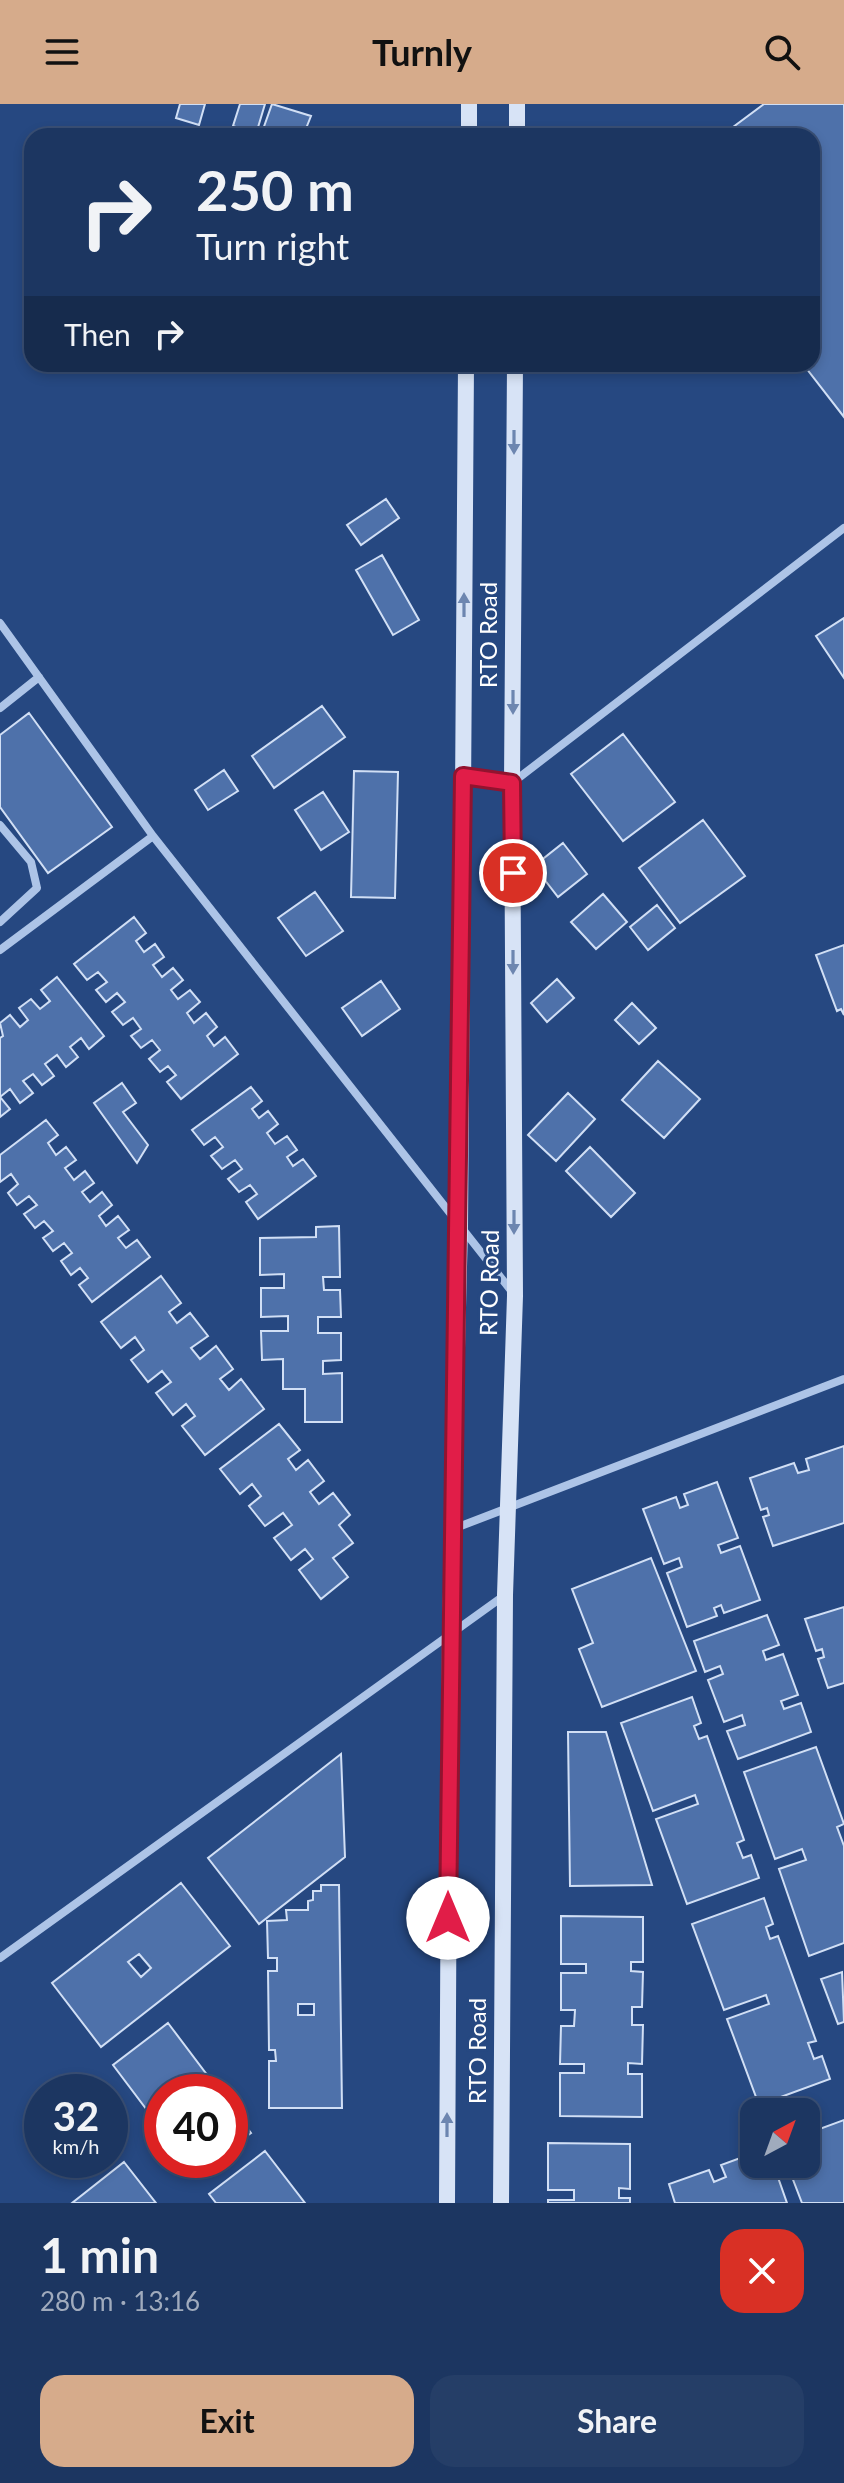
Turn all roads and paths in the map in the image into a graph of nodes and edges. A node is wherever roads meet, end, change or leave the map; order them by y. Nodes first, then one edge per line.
1 (469, 104) edge
2 (517, 104) edge
3 (469, 128) edge
4 (517, 128) edge
5 (466, 372) edge
6 (515, 372) edge
7 (844, 528) edge
8 (0, 623) edge
9 (39, 677) junction
10 (0, 708) edge
11 (463, 776) junction
12 (512, 783) junction
13 (0, 825) edge
14 (153, 836) junction
15 (0, 922) edge
16 (0, 950) edge
17 (460, 1226) junction
18 (515, 1296) junction
19 (844, 1379) edge
20 (506, 1509) junction
21 (452, 1529) junction
22 (505, 1595) junction
23 (450, 1633) junction
24 (0, 1958) edge
25 (447, 2203) edge
26 (501, 2203) edge

1 - 3 street
2 - 4 street
11 -> 5 street, RTO Road
6 -> 12 street, RTO Road
7 - 12 street
8 - 9 street
9 - 10 street
9 - 14 street
11 - 12 street
11 - 17 street, RTO Road
12 -> 18 street, RTO Road
13 - 15 street
14 - 16 street
14 - 17 street
17 - 18 street
17 - 21 street, RTO Road
18 - 20 street, RTO Road
19 - 20 street
20 - 21 street
20 - 22 street, RTO Road
21 - 23 street, RTO Road
22 - 23 street
22 - 26 street, RTO Road
23 - 24 street
25 -> 23 street, RTO Road

